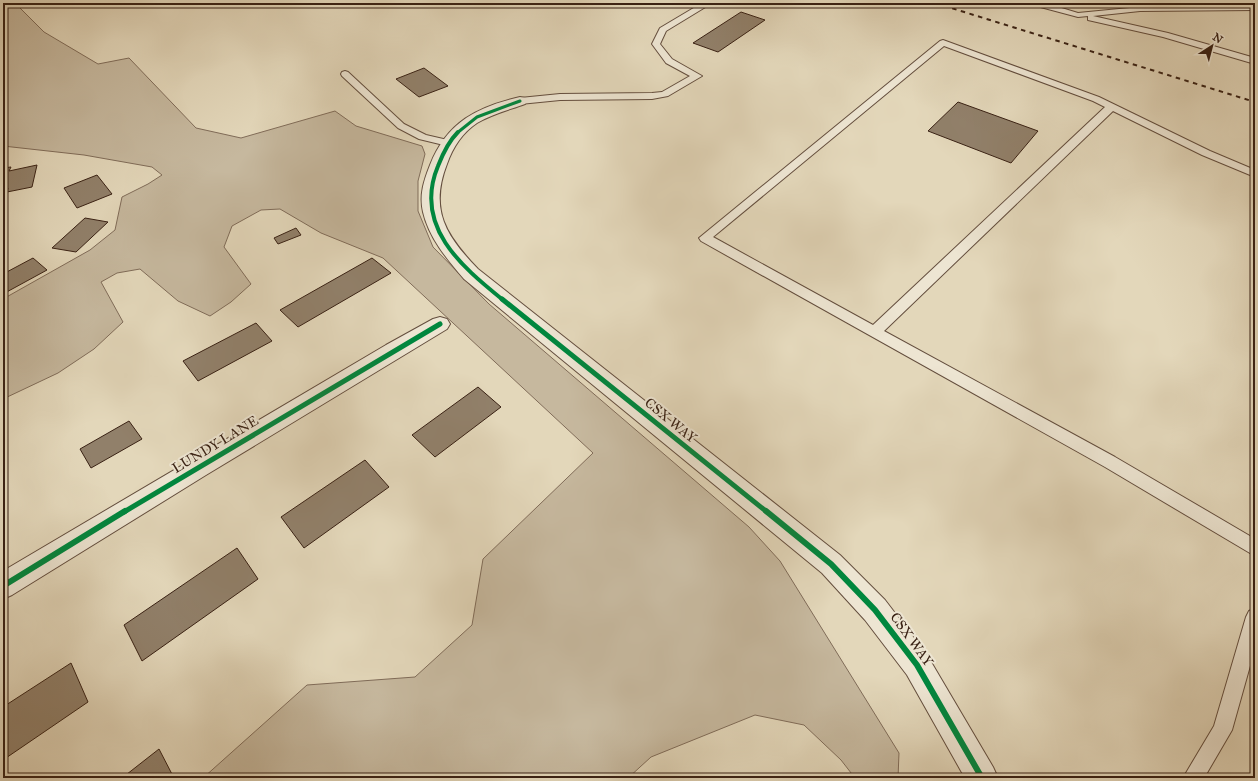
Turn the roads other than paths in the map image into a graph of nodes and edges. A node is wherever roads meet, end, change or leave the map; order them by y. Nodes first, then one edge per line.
1 (708, 3) edge
2 (1036, 3) edge
3 (1255, 8) edge
4 (1079, 15) junction
5 (1255, 61) edge
6 (345, 74) dead end
7 (520, 101) joint
8 (1111, 107) junction
9 (448, 143) junction
10 (1255, 174) edge
11 (440, 324) dead end
12 (874, 332) junction
13 (1255, 548) edge
14 (3, 586) edge
15 (1255, 617) edge
16 (982, 778) edge
17 (1193, 778) edge

1 - 7 lane
2 - 4 lane
3 - 4 lane
4 - 5 lane
6 - 9 lane
7 - 9 street, CSX WAY
8 - 10 lane
8 - 12 lane
8 - 12 lane
9 - 16 street, CSX WAY
11 - 14 street, LUNDY LANE
12 - 13 lane
15 - 17 lane

